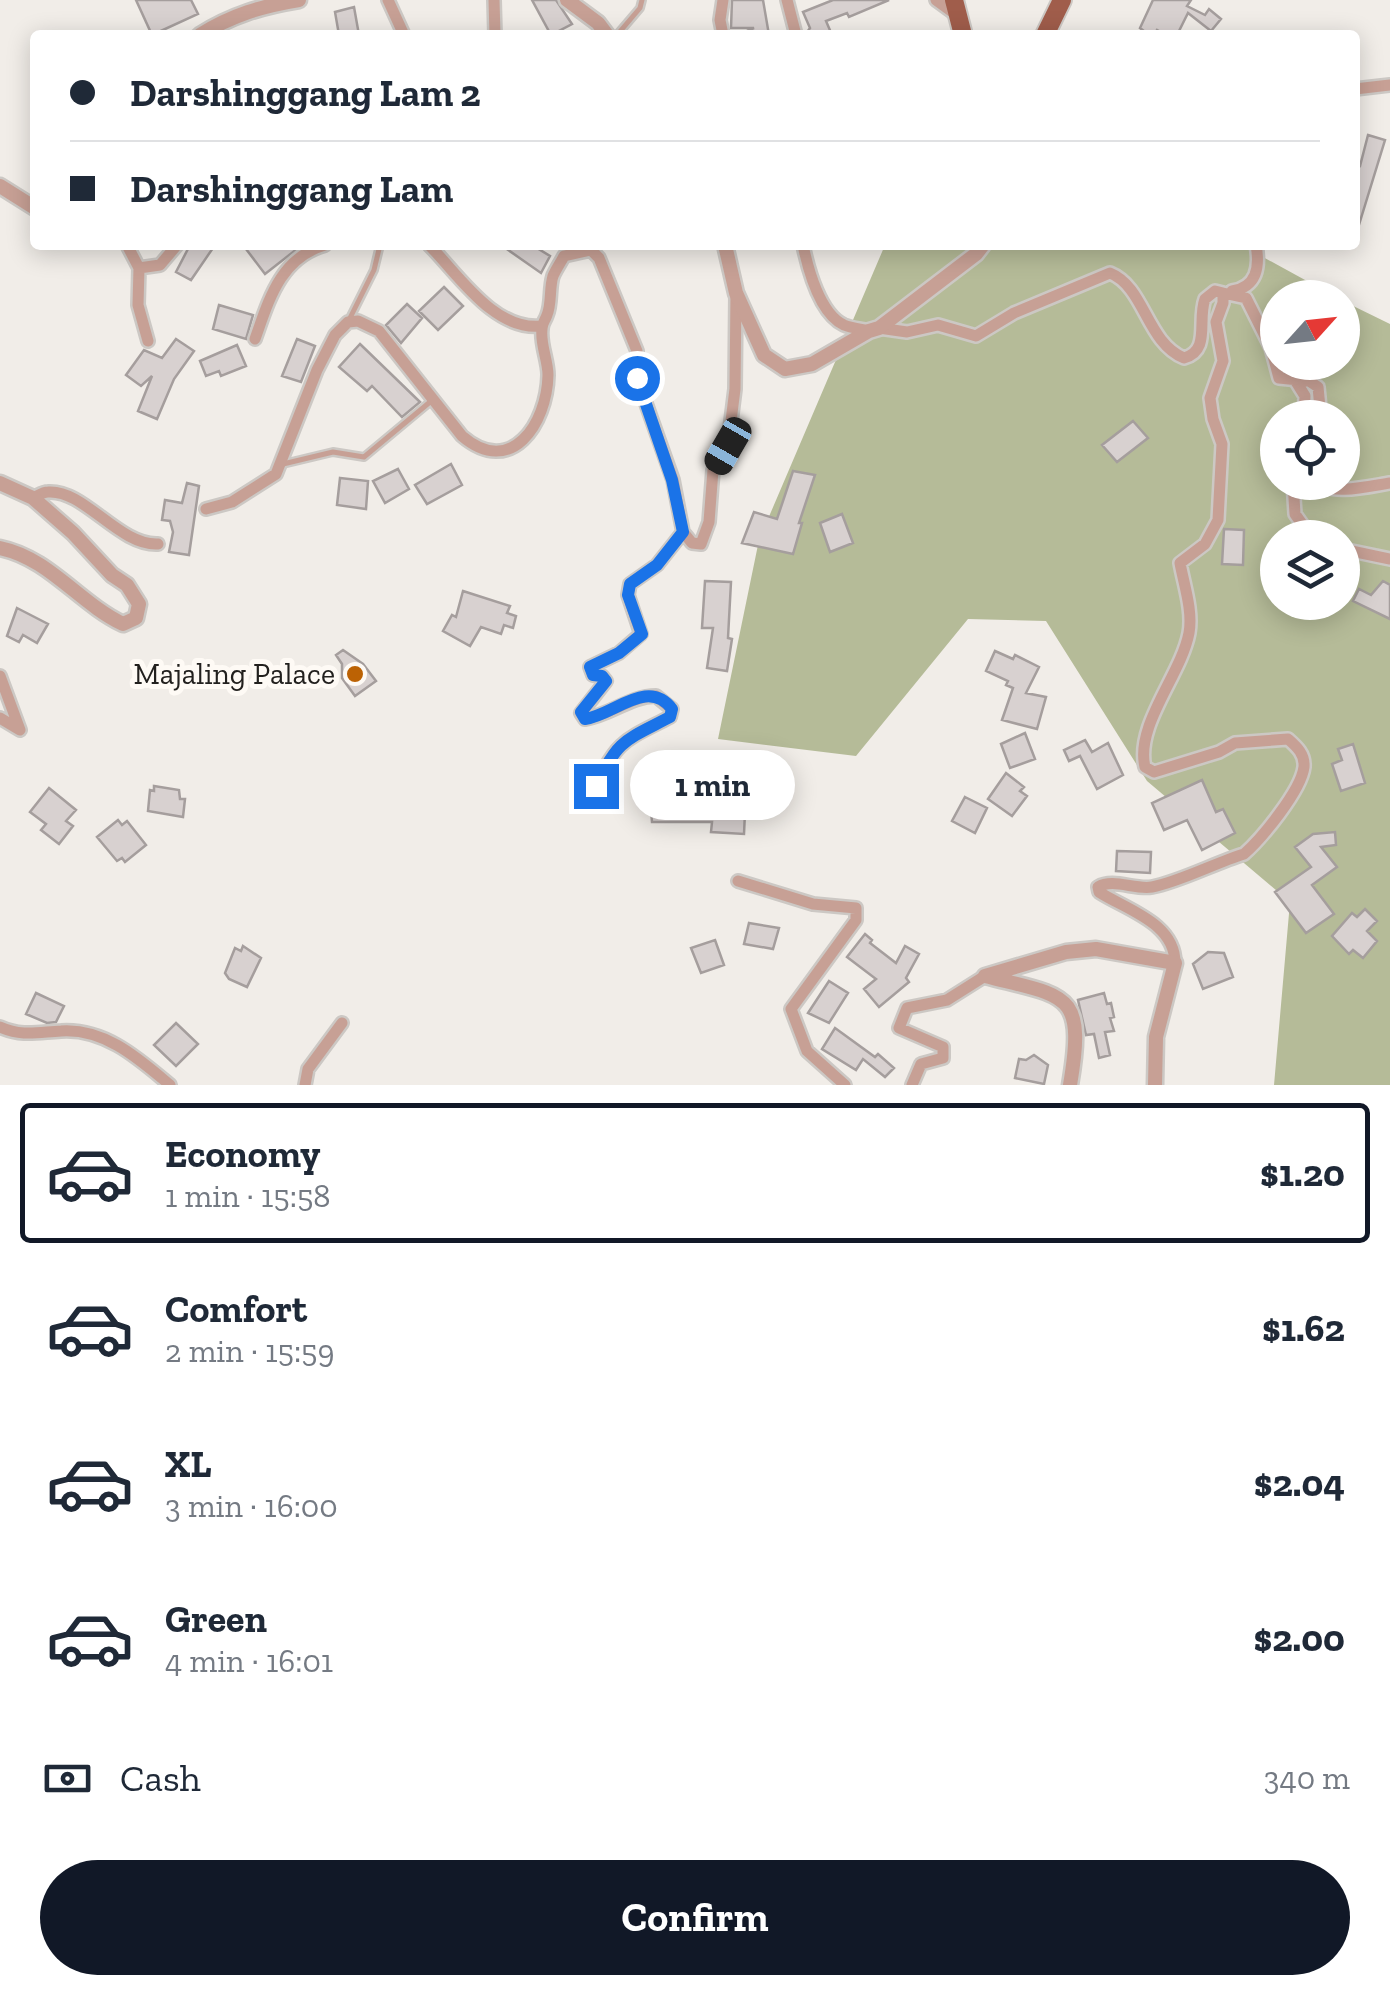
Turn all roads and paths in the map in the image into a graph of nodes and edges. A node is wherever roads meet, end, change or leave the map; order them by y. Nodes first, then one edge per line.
1 (299, 0) edge
2 (388, 0) edge
3 (494, 0) edge
4 (567, 0) edge
5 (642, 0) edge
6 (724, 0) edge
7 (936, 0) edge
8 (1062, 0) edge
9 (786, 1) edge
10 (956, 8) edge
11 (208, 30) edge
12 (402, 30) edge
13 (495, 30) edge
14 (603, 30) edge
15 (621, 30) edge
16 (722, 30) edge
17 (795, 30) edge
18 (1048, 30) edge
19 (1390, 85) edge
20 (1360, 88) edge
21 (0, 186) edge
22 (30, 205) edge
23 (130, 250) edge
24 (173, 250) edge
25 (316, 250) edge
26 (379, 250) edge
27 (434, 250) edge
28 (561, 250) edge
29 (727, 250) edge
30 (804, 250) edge
31 (980, 250) edge
32 (1257, 250) edge
33 (139, 268) junction
34 (1223, 292) junction
35 (736, 293) junction
36 (348, 322) junction
37 (541, 326) junction
38 (1260, 326) edge
39 (874, 329) junction
40 (255, 340) dead end
41 (148, 341) dead end
42 (1295, 380) joint
43 (432, 400) junction
44 (1305, 400) edge
45 (1320, 400) edge
46 (282, 464) junction
47 (0, 483) edge
48 (1390, 483) edge
49 (1360, 487) edge
50 (32, 498) junction
51 (206, 509) dead end
52 (683, 532) junction
53 (158, 544) dead end
54 (1, 550) edge
55 (1360, 553) edge
56 (1390, 559) edge
57 (0, 676) edge
58 (0, 718) edge
59 (596, 786) dead end
60 (738, 881) dead end
61 (1175, 963) junction
62 (985, 976) junction
63 (342, 1022) dead end
64 (0, 1028) edge
65 (170, 1085) edge
66 (304, 1085) edge
67 (845, 1085) edge
68 (912, 1085) edge
69 (1070, 1085) edge
70 (1155, 1085) edge

1 - 11 street
2 - 12 street
3 - 13 street
4 - 14 street
5 - 15 lane
6 - 16 street
7 - 10 street
8 - 18 main road
9 - 17 street
19 - 20 street
21 - 22 street
23 - 33 street
24 - 33 street
25 - 40 street
26 - 36 lane
27 - 37 street
28 - 37 street
28 - 52 street
29 - 35 street
30 - 39 street
31 - 39 street
32 - 34 street
33 - 41 street
34 - 38 street
34 - 39 street
34 - 61 street
35 - 39 street
35 - 52 street
36 - 43 street
36 - 46 street
37 - 43 street
42 - 44 street
42 - 45 street
43 - 46 lane
46 - 51 street
47 - 50 street
48 - 49 street
50 - 53 street
50 - 54 street
52 - 59 street
55 - 56 street
57 - 58 street
60 - 67 street
61 - 62 street
61 - 70 street
62 - 68 street
62 - 69 street
63 - 66 street
64 - 65 street

